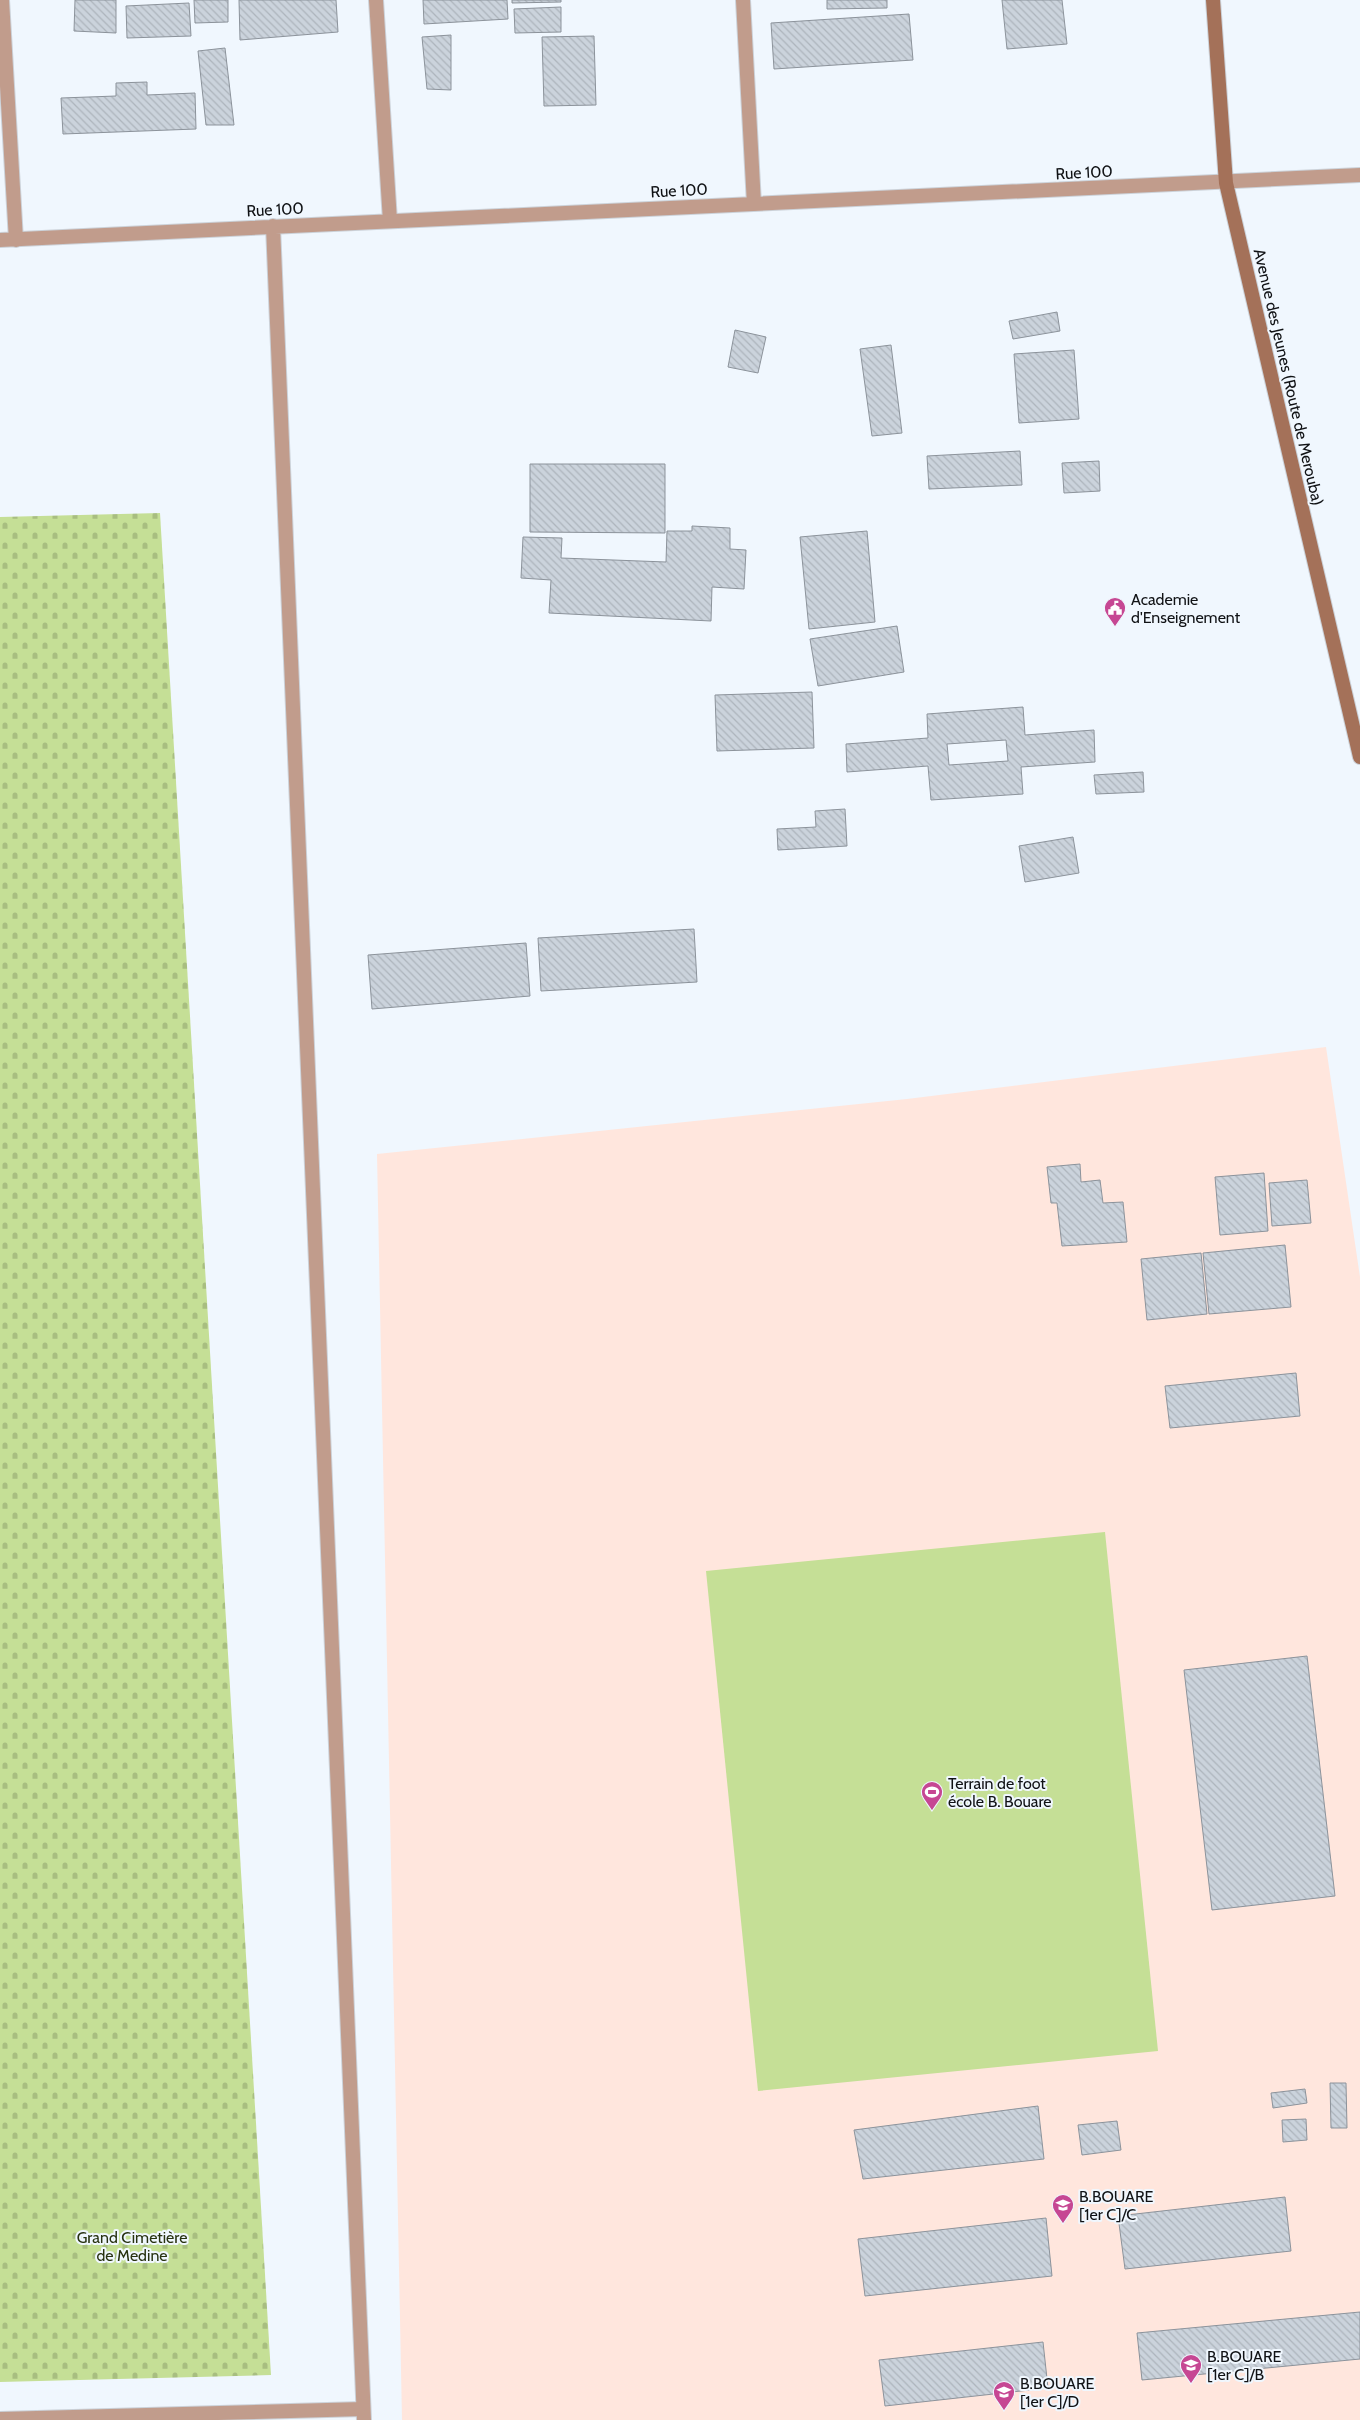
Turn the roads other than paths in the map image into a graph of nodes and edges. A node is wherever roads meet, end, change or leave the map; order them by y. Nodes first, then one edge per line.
1 (2, 0) edge
2 (376, 0) edge
3 (743, 0) edge
4 (1213, 0) edge
5 (1360, 175) edge
6 (1226, 183) junction
7 (754, 204) junction
8 (390, 221) junction
9 (273, 226) junction
10 (0, 240) edge
11 (16, 240) junction
12 (1360, 757) edge
13 (364, 2414) edge
14 (0, 2419) edge

1 - 11 street
2 - 8 street
3 - 7 street
4 - 6 main road, Avenue des Jeunes (Route de Merouba)
5 - 6 street, Rue 100
6 - 7 street, Rue 100
6 - 12 main road, Avenue des Jeunes (Route de Merouba)
7 - 8 street, Rue 100
8 - 9 street, Rue 100
9 - 11 street, Rue 100
9 - 13 street
10 - 11 street, Rue 100
13 - 14 street

